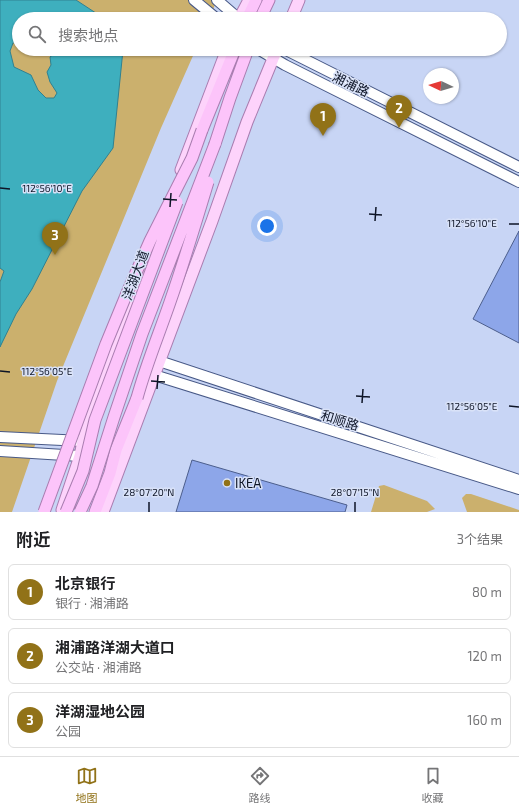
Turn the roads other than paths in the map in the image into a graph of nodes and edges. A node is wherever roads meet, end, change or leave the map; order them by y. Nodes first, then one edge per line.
1 (194, 0) edge
2 (217, 0) edge
3 (249, 0) edge
4 (256, 0) edge
5 (268, 0) edge
6 (299, 0) edge
7 (209, 12) edge
8 (231, 12) edge
9 (243, 12) edge
10 (250, 12) edge
11 (263, 12) edge
12 (294, 12) edge
13 (224, 56) edge
14 (231, 56) edge
15 (245, 56) edge
16 (274, 56) edge
17 (279, 56) edge
18 (298, 56) edge
19 (202, 130) junction
20 (215, 144) junction
21 (519, 167) edge
22 (519, 182) edge
23 (159, 361) junction
24 (154, 376) junction
25 (0, 437) edge
26 (83, 441) junction
27 (0, 451) edge
28 (80, 456) junction
29 (519, 480) edge
30 (519, 489) edge
31 (44, 512) edge
32 (62, 512) edge
33 (66, 512) edge
34 (80, 512) edge
35 (95, 512) edge
36 (103, 512) edge

1 - 7 main road
2 - 8 main road
3 - 9 main road
4 - 10 highway
5 - 11 highway
6 - 12 main road
13 - 26 main road
14 - 19 highway, 洋湖大道
15 - 20 highway
16 - 23 main road
17 - 22 main road, 湘浦路
18 - 21 main road, 湘浦路
19 - 31 highway, bridge
19 - 33 highway, 洋湖大道, bridge
20 - 34 highway, bridge
20 - 35 highway, bridge
23 - 24 main road
23 - 29 main road, 和顺路
24 - 30 main road, 和顺路
24 - 36 main road
25 - 26 main road
26 - 28 main road
27 - 28 main road
28 - 32 main road

